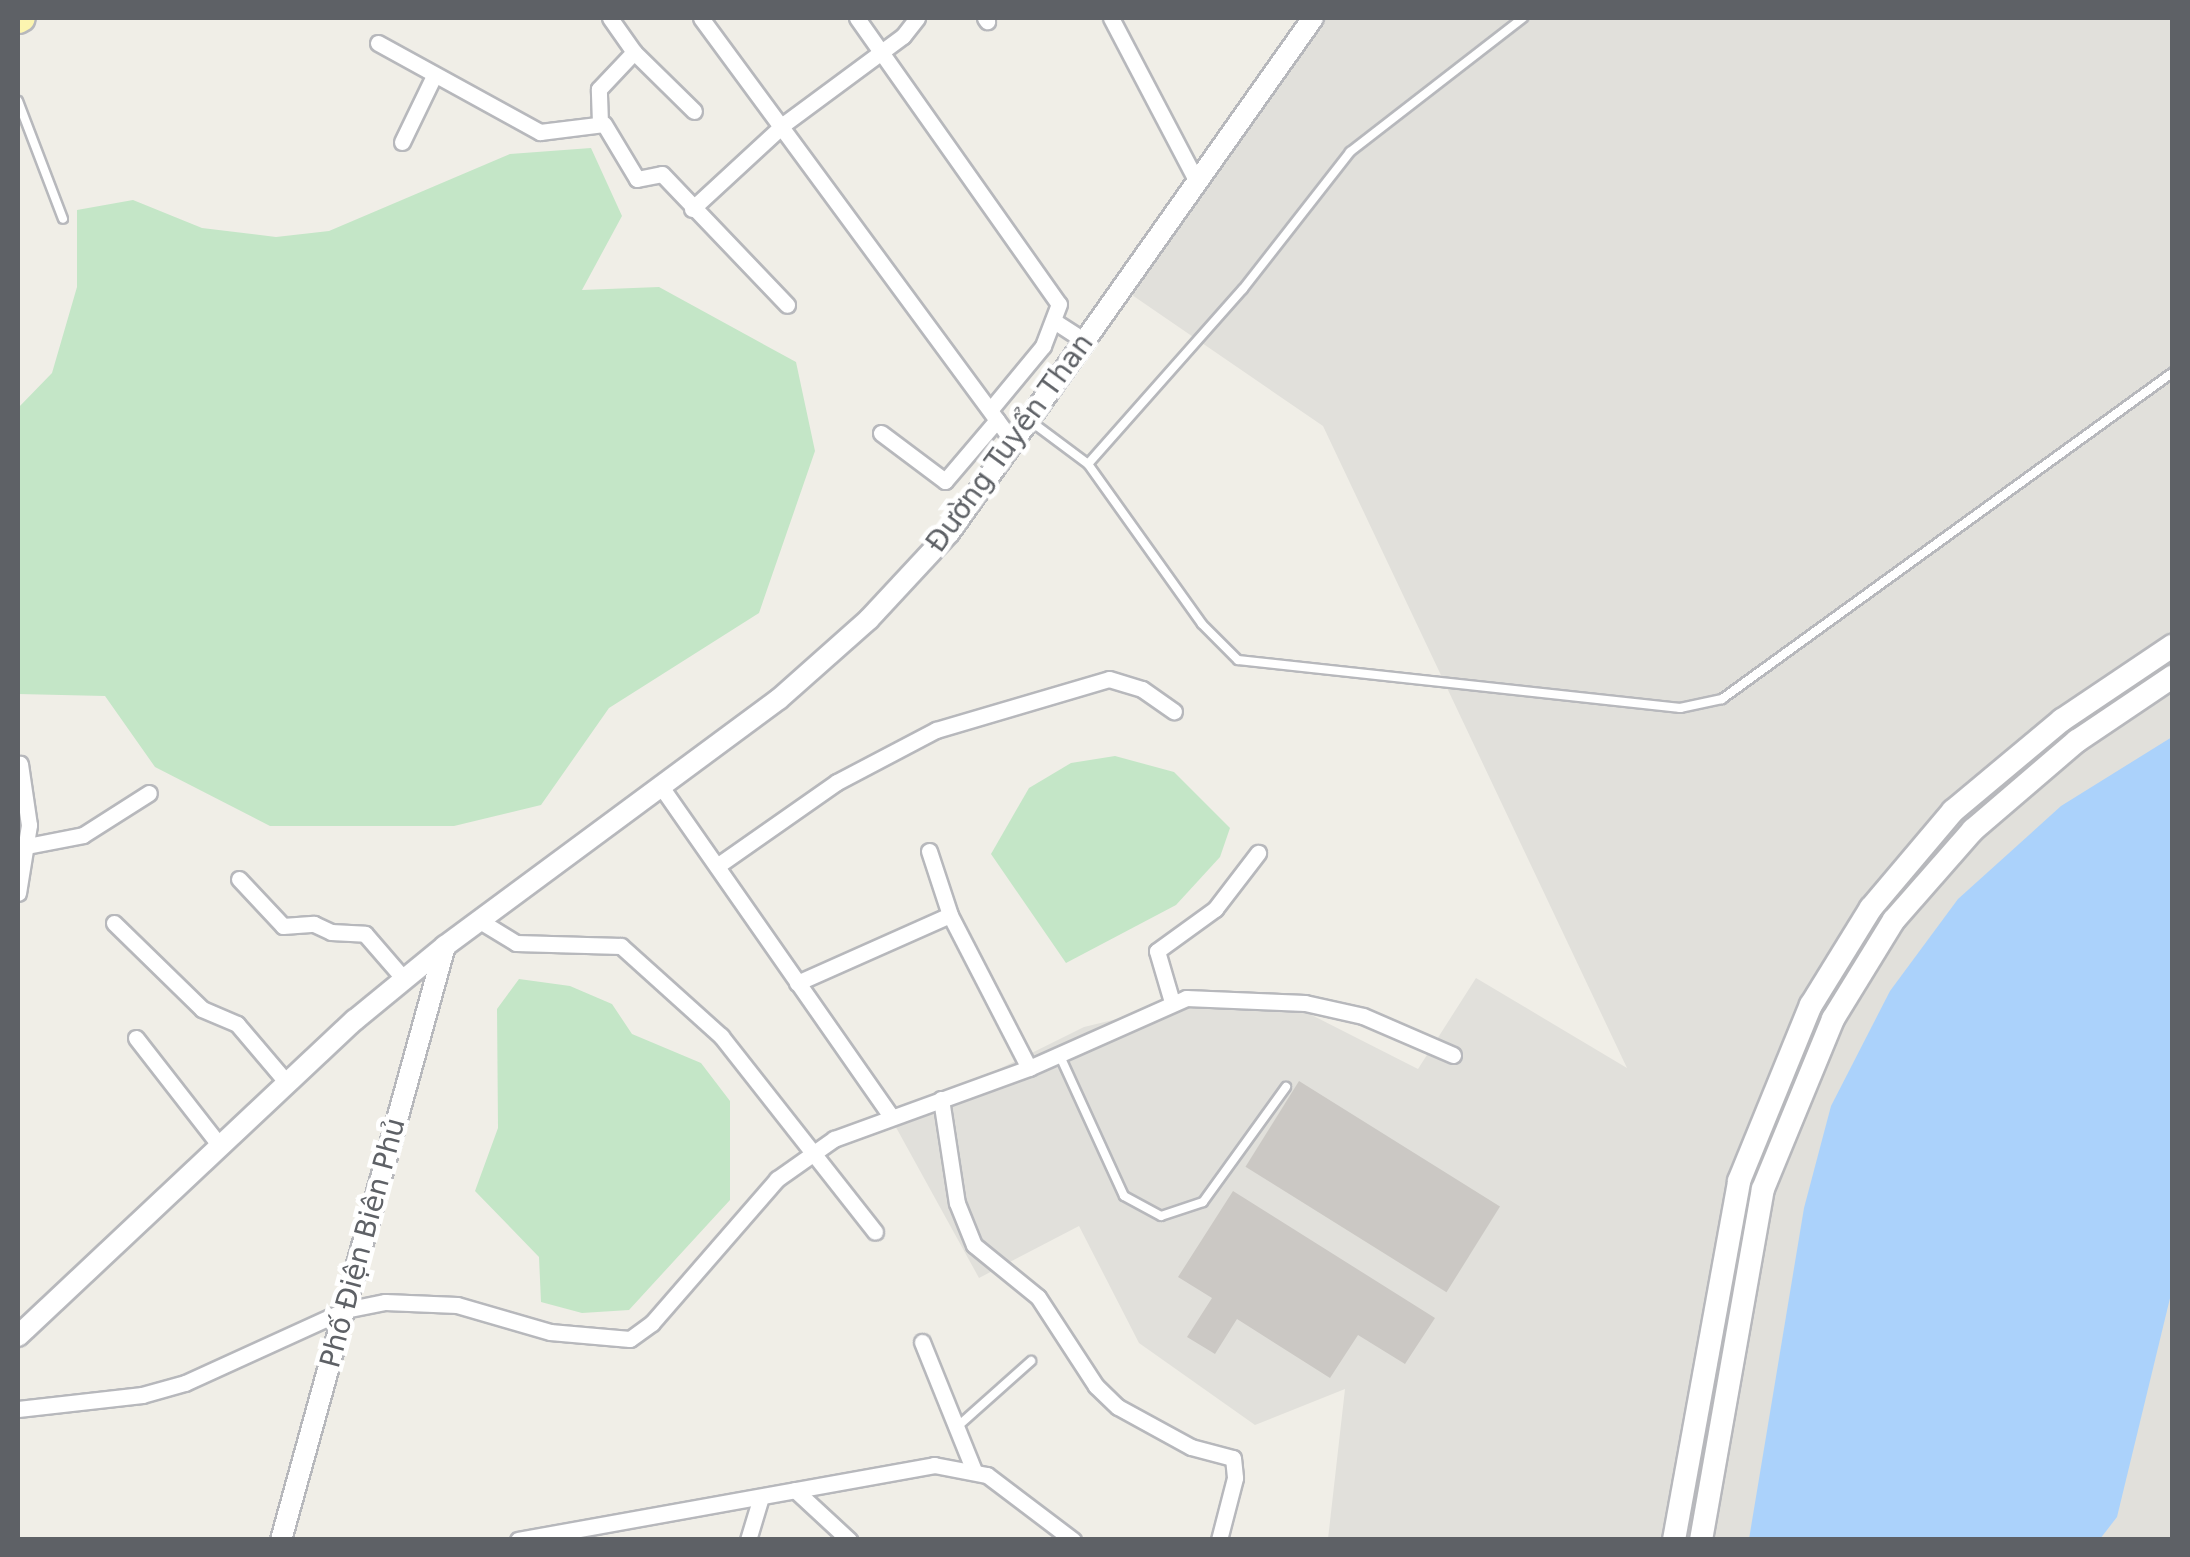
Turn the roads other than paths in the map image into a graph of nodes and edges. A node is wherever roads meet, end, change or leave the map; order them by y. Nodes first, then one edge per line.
1 (610, 18) edge
2 (700, 18) edge
3 (857, 18) edge
4 (917, 18) edge
5 (1111, 18) edge
6 (1312, 18) edge
7 (1523, 18) edge
8 (378, 42) dead end
9 (881, 51) junction
10 (634, 52) junction
11 (433, 78) junction
12 (18, 101) edge
13 (694, 111) dead end
14 (600, 123) junction
15 (784, 124) junction
16 (402, 142) dead end
17 (1197, 182) junction
18 (692, 209) junction
19 (63, 219) dead end
20 (787, 305) dead end
21 (1054, 321) junction
22 (1085, 341) junction
23 (2172, 374) edge
24 (994, 415) junction
25 (1034, 424) junction
26 (881, 433) dead end
27 (1013, 442) junction
28 (1088, 464) junction
29 (2172, 646) edge
30 (2172, 677) edge
31 (1174, 711) dead end
32 (20, 764) dead end
33 (662, 788) junction
34 (149, 793) dead end
35 (27, 846) junction
36 (930, 851) dead end
37 (1258, 853) dead end
38 (716, 866) junction
39 (239, 879) dead end
40 (18, 893) edge
41 (950, 915) junction
42 (480, 921) junction
43 (114, 923) dead end
44 (445, 946) junction
45 (404, 979) junction
46 (796, 983) junction
47 (1172, 1002) junction
48 (136, 1038) dead end
49 (1060, 1054) junction
50 (1452, 1055) dead end
51 (1029, 1068) junction
52 (287, 1084) junction
53 (1286, 1087) dead end
54 (941, 1098) junction
55 (888, 1114) junction
56 (220, 1146) junction
57 (813, 1152) junction
58 (875, 1232) dead end
59 (345, 1310) junction
60 (18, 1336) edge
61 (922, 1342) dead end
62 (1031, 1362) dead end
63 (18, 1409) edge
64 (958, 1426) junction
65 (974, 1471) junction
66 (794, 1490) junction
67 (760, 1497) junction
68 (281, 1540) edge
69 (518, 1540) edge
70 (748, 1540) edge
71 (849, 1540) edge
72 (1073, 1540) edge
73 (1219, 1540) edge
74 (1674, 1540) edge
75 (1701, 1540) edge

1 - 10 street
2 - 15 street
3 - 9 street
4 - 9 street
5 - 17 street
6 - 17 street, Đường Tuyển Than
7 - 28 lane
8 - 11 street
9 - 15 street
9 - 21 street
10 - 13 street
10 - 14 street
11 - 14 street
11 - 16 street
12 - 19 lane
14 - 18 street
15 - 18 street
15 - 24 street
17 - 22 street, Đường Tuyển Than
18 - 20 street
21 - 22 street
21 - 24 street
22 - 25 street, Đường Tuyển Than
23 - 28 lane
24 - 26 street
24 - 27 street
25 - 27 street, Đường Tuyển Than
25 - 28 lane
27 - 33 street, Đường Tuyển Than
29 - 74 main road
30 - 75 main road
31 - 38 street
32 - 35 street
33 - 38 street
33 - 42 street, Đường Tuyển Than
34 - 35 street
35 - 40 street
36 - 41 street
37 - 47 street
38 - 46 street
39 - 45 street
41 - 46 street
41 - 51 street
42 - 44 street, Đường Tuyển Than
42 - 57 street
43 - 52 street
44 - 45 street, Đường Tuyển Than
44 - 59 street, Phố Điện Biên Phủ
45 - 52 street, Đường Tuyển Than
46 - 55 street
47 - 49 street
47 - 50 street
48 - 56 street
49 - 51 street
49 - 53 lane
51 - 54 street
52 - 56 street, Đường Tuyển Than
54 - 55 street
54 - 73 street
55 - 57 street
56 - 60 street, Đường Tuyển Than
57 - 58 street
57 - 59 street
59 - 63 street
59 - 68 street, Phố Điện Biên Phủ
61 - 64 street
62 - 64 lane
64 - 65 street
65 - 66 street
65 - 72 street
66 - 67 street
66 - 71 street
67 - 69 street
67 - 70 street

